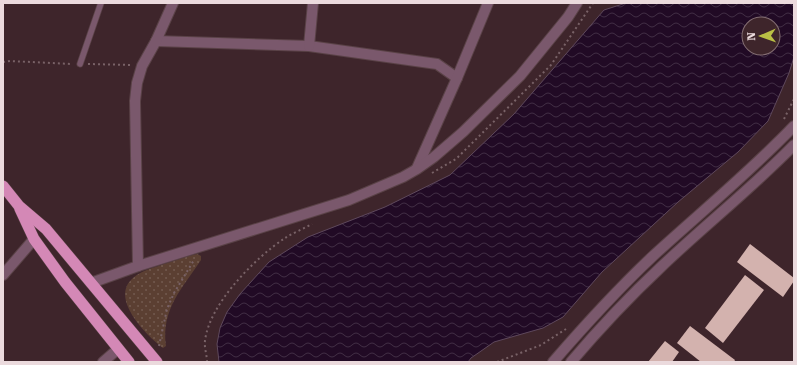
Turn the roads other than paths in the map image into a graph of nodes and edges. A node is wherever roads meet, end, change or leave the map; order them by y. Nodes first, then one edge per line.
1 (101, 3) edge
2 (173, 3) edge
3 (313, 3) edge
4 (488, 3) edge
5 (577, 3) edge
6 (156, 41) junction
7 (309, 46) junction
8 (80, 64) dead end
9 (457, 78) junction
10 (794, 126) edge
11 (794, 145) edge
12 (417, 169) junction
13 (3, 186) edge
14 (19, 206) junction
15 (34, 239) junction
16 (138, 266) junction
17 (3, 275) edge
18 (91, 283) junction
19 (118, 349) junction
20 (156, 360) edge
21 (103, 362) edge
22 (129, 362) edge
23 (553, 362) edge
24 (571, 362) edge

1 - 8 lane
2 - 6 street
3 - 7 street
4 - 9 street
5 - 12 street
6 - 7 street
6 - 16 street
7 - 9 street
9 - 12 street
10 - 23 street
11 - 24 street
12 - 16 street
13 - 14 highway
14 - 15 highway
14 - 18 highway
15 - 17 street
15 - 19 highway
16 - 18 street
18 - 20 highway
19 - 21 street
19 - 22 highway

